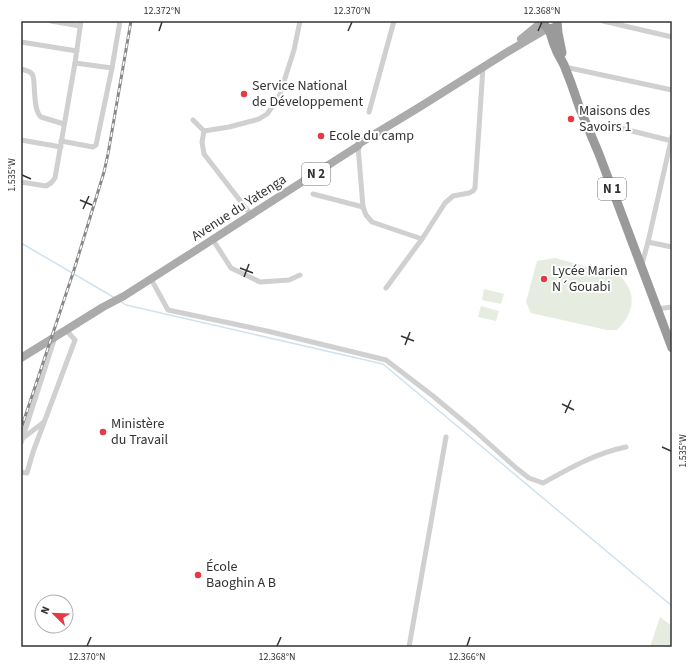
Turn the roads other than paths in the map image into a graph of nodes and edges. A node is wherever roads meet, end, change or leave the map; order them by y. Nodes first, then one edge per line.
1 (51, 21) edge
2 (120, 21) edge
3 (300, 21) edge
4 (394, 21) edge
5 (602, 21) edge
6 (80, 24) edge
7 (550, 24) edge
8 (672, 37) edge
9 (21, 42) edge
10 (77, 51) junction
11 (75, 63) junction
12 (564, 66) junction
13 (483, 67) junction
14 (112, 68) junction
15 (21, 69) edge
16 (672, 90) edge
17 (368, 112) dead end
18 (193, 120) dead end
19 (64, 124) junction
20 (204, 131) junction
21 (590, 132) junction
22 (21, 140) edge
23 (672, 140) edge
24 (61, 144) junction
25 (358, 146) junction
26 (21, 182) edge
27 (312, 194) dead end
28 (363, 207) junction
29 (252, 216) junction
30 (422, 239) junction
31 (214, 240) junction
32 (648, 242) junction
33 (672, 247) edge
34 (641, 265) junction
35 (300, 275) dead end
36 (151, 279) junction
37 (386, 288) dead end
38 (672, 307) edge
39 (658, 311) junction
40 (66, 330) junction
41 (672, 334) edge
42 (55, 337) junction
43 (672, 348) edge
44 (21, 358) edge
45 (45, 422) junction
46 (446, 437) dead end
47 (22, 441) edge
48 (626, 447) dead end
49 (21, 472) edge
50 (409, 647) edge

1 - 6 street
2 - 14 street
3 - 20 street
4 - 17 street
5 - 8 street
6 - 10 street
7 - 12 highway, N 1
7 - 13 main road, Avenue du Yatenga / N 2
9 - 10 street
10 - 11 street
11 - 14 street
11 - 19 street
12 - 16 street
12 - 21 highway, N 1
13 - 25 main road, Avenue du Yatenga / N 2
13 - 30 street
14 - 24 street
15 - 19 street
18 - 20 street
19 - 24 street
20 - 29 street
21 - 23 street
21 - 34 highway, N 1
22 - 24 street
23 - 32 street
24 - 26 street
25 - 28 street
25 - 29 main road, Avenue du Yatenga / N 2
27 - 28 street
28 - 30 street
29 - 31 main road, Avenue du Yatenga / N 2
30 - 37 street
31 - 35 street
31 - 36 main road, Avenue du Yatenga / N 2
32 - 33 street
32 - 34 street
34 - 39 highway, N 1
36 - 40 main road, Avenue du Yatenga / N 2
36 - 48 street
38 - 39 street
39 - 41 highway, N 1
39 - 43 highway, N 1
40 - 42 main road, N 2
40 - 45 street
42 - 44 main road, N 2
42 - 47 street
45 - 47 street
45 - 49 street
46 - 50 street

